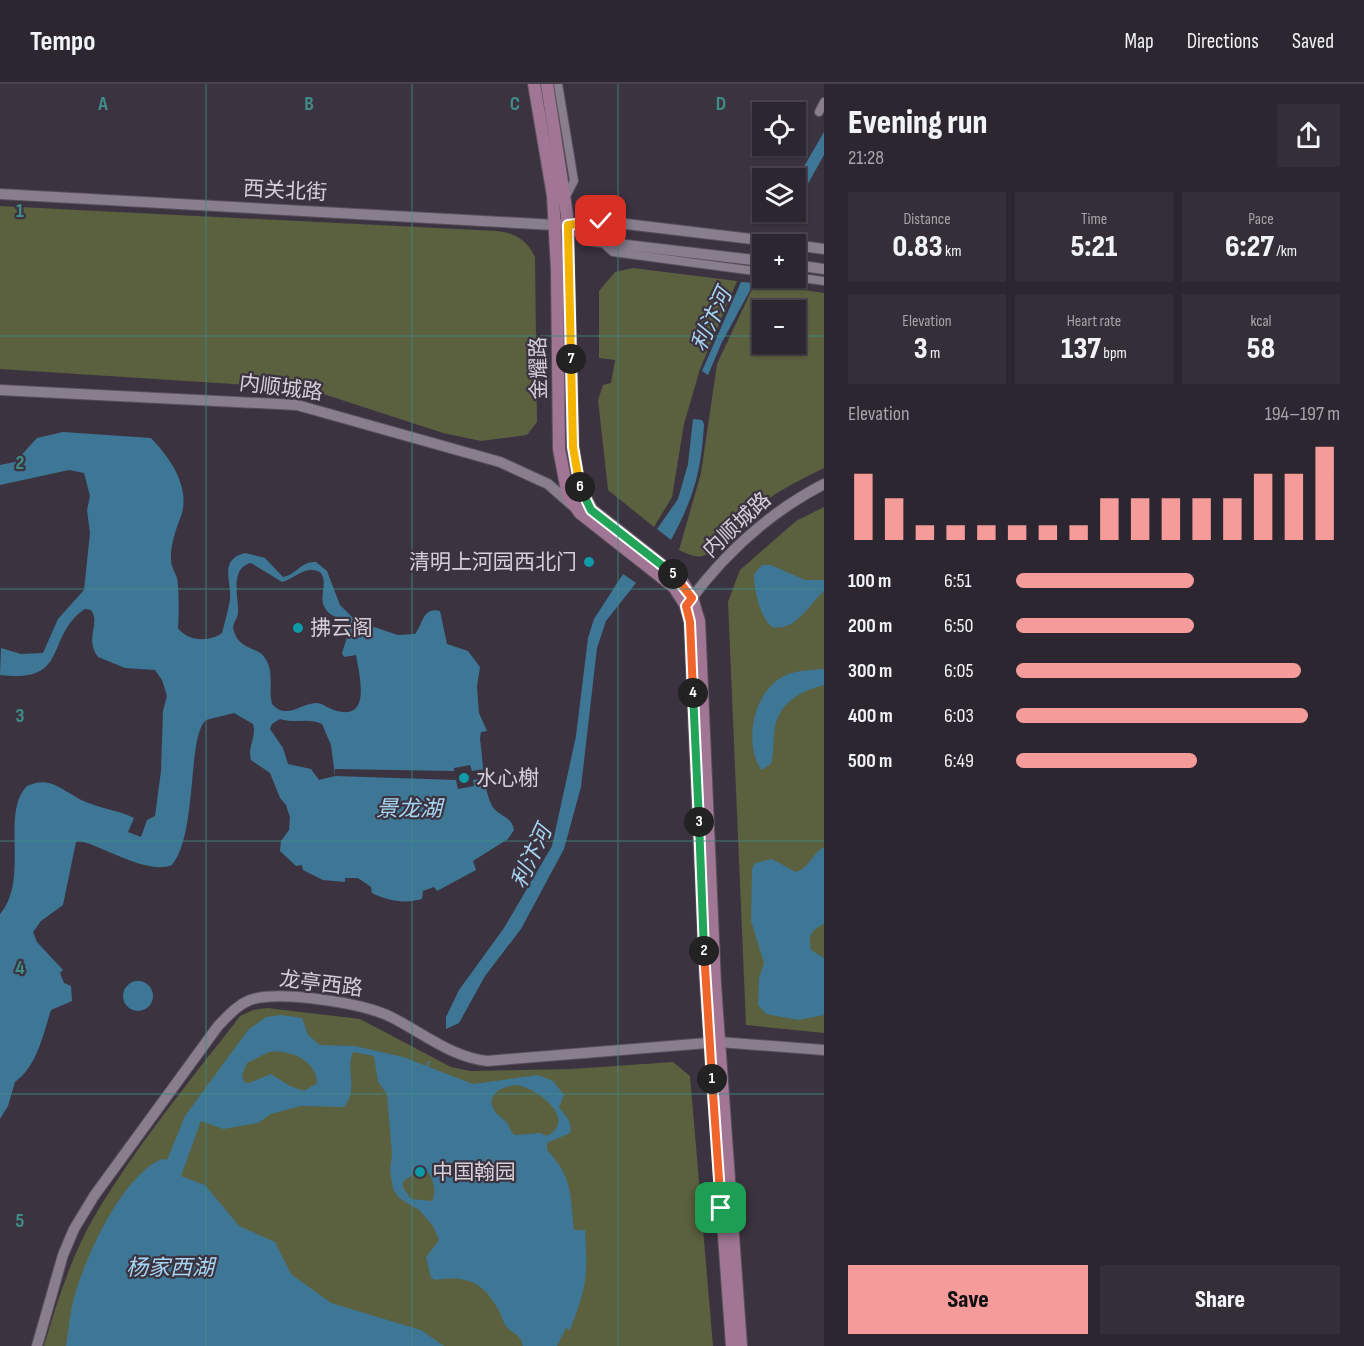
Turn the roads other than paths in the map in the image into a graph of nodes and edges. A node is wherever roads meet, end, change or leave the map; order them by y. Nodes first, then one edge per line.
1 (534, 84) edge
2 (547, 84) edge
3 (558, 84) edge
4 (824, 102) edge
5 (819, 112) dead end
6 (0, 194) edge
7 (565, 198) junction
8 (561, 225) junction
9 (752, 240) edge
10 (602, 242) junction
11 (806, 247) edge
12 (824, 249) edge
13 (752, 260) edge
14 (806, 267) edge
15 (824, 269) edge
16 (752, 271) edge
17 (806, 279) edge
18 (824, 281) edge
19 (0, 390) edge
20 (824, 484) edge
21 (574, 507) junction
22 (687, 601) junction
23 (714, 1042) junction
24 (824, 1050) edge
25 (37, 1346) edge
26 (732, 1346) edge
27 (741, 1346) edge

1 - 8 main road, 金耀路
2 - 7 main road, 金耀路
3 - 7 street
4 - 5 street
6 - 8 street, 西关北街
7 - 8 main road, 金耀路
8 - 9 street, 西关北街
8 - 10 street, 西关北街
8 - 21 main road, 金耀路
8 - 22 main road, 金耀路
10 - 13 street, 西关北街
10 - 16 street
11 - 12 street, 西关北街
14 - 15 street
17 - 18 street
19 - 21 street, 内顺城路
20 - 22 street, 内顺城路
21 - 22 main road, 金耀路
22 - 23 main road
23 - 24 street, 龙亭西路
23 - 25 street, 龙亭西路
23 - 26 main road
23 - 27 main road

